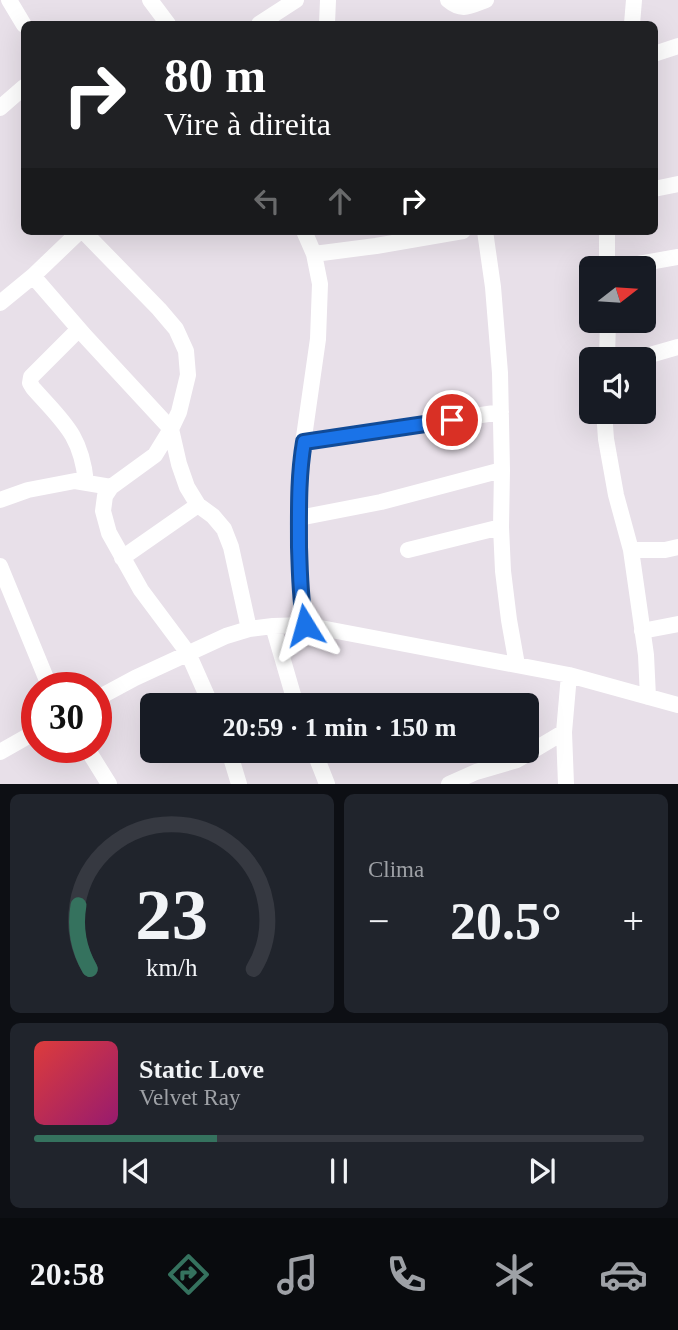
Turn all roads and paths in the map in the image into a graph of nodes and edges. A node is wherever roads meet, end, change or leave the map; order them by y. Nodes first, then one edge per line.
1 (9, 0) edge
2 (150, 0) edge
3 (296, 0) edge
4 (328, 0) edge
5 (448, 0) edge
6 (486, 0) edge
7 (634, 0) edge
8 (270, 7) edge
9 (22, 21) edge
10 (166, 21) edge
11 (327, 21) edge
12 (632, 21) edge
13 (678, 46) edge
14 (658, 53) edge
15 (21, 90) edge
16 (0, 108) edge
17 (678, 184) edge
18 (658, 189) edge
19 (78, 235) edge
20 (86, 235) edge
21 (306, 235) edge
22 (440, 235) edge
23 (486, 235) edge
24 (607, 235) edge
25 (314, 254) junction
26 (607, 256) edge
27 (678, 257) edge
28 (656, 261) edge
29 (33, 276) junction
30 (0, 303) edge
31 (79, 329) junction
32 (678, 347) edge
33 (656, 353) edge
34 (501, 412) junction
35 (605, 424) edge
36 (171, 429) junction
37 (304, 442) junction
38 (502, 470) junction
39 (86, 482) junction
40 (111, 487) junction
41 (0, 500) edge
42 (198, 505) junction
43 (299, 518) junction
44 (501, 527) junction
45 (678, 547) edge
46 (408, 550) dead end
47 (631, 550) junction
48 (122, 558) junction
49 (0, 566) edge
50 (678, 624) edge
51 (305, 625) junction
52 (273, 626) junction
53 (249, 629) junction
54 (642, 631) junction
55 (188, 653) junction
56 (517, 665) junction
57 (44, 672) edge
58 (569, 675) junction
59 (112, 690) edge
60 (206, 693) edge
61 (293, 693) edge
62 (648, 697) junction
63 (678, 705) edge
64 (564, 733) junction
65 (21, 740) edge
66 (0, 752) edge
67 (96, 763) edge
68 (233, 763) edge
69 (319, 763) edge
70 (109, 784) edge
71 (239, 784) edge
72 (327, 784) edge
73 (449, 784) edge
74 (566, 784) edge

1 - 9 street
2 - 10 street
3 - 8 street
4 - 11 street
5 - 6 street
7 - 12 street
13 - 14 street
15 - 16 street
17 - 18 street
19 - 29 street
20 - 36 street
21 - 25 street
22 - 25 street
23 - 34 street
24 - 26 street
25 - 37 street
27 - 28 street
29 - 30 street
29 - 31 street
31 - 36 street
31 - 39 street
32 - 33 street
34 - 37 street
34 - 38 street
35 - 47 street
36 - 40 street
36 - 42 street
37 - 43 street
38 - 43 street
38 - 44 street
39 - 40 street
39 - 41 street
40 - 48 street
42 - 48 street
42 - 53 street
43 - 51 street
44 - 46 street
44 - 56 street
45 - 47 street
47 - 54 street
48 - 55 street
49 - 57 street
50 - 54 street
51 - 52 street
51 - 56 street
52 - 53 street
52 - 61 street
53 - 55 street
54 - 62 street
55 - 59 street
55 - 60 street
56 - 58 street
58 - 62 street
58 - 64 street
62 - 63 street
64 - 73 street
64 - 74 street
65 - 66 street
67 - 70 street
68 - 71 street
69 - 72 street

